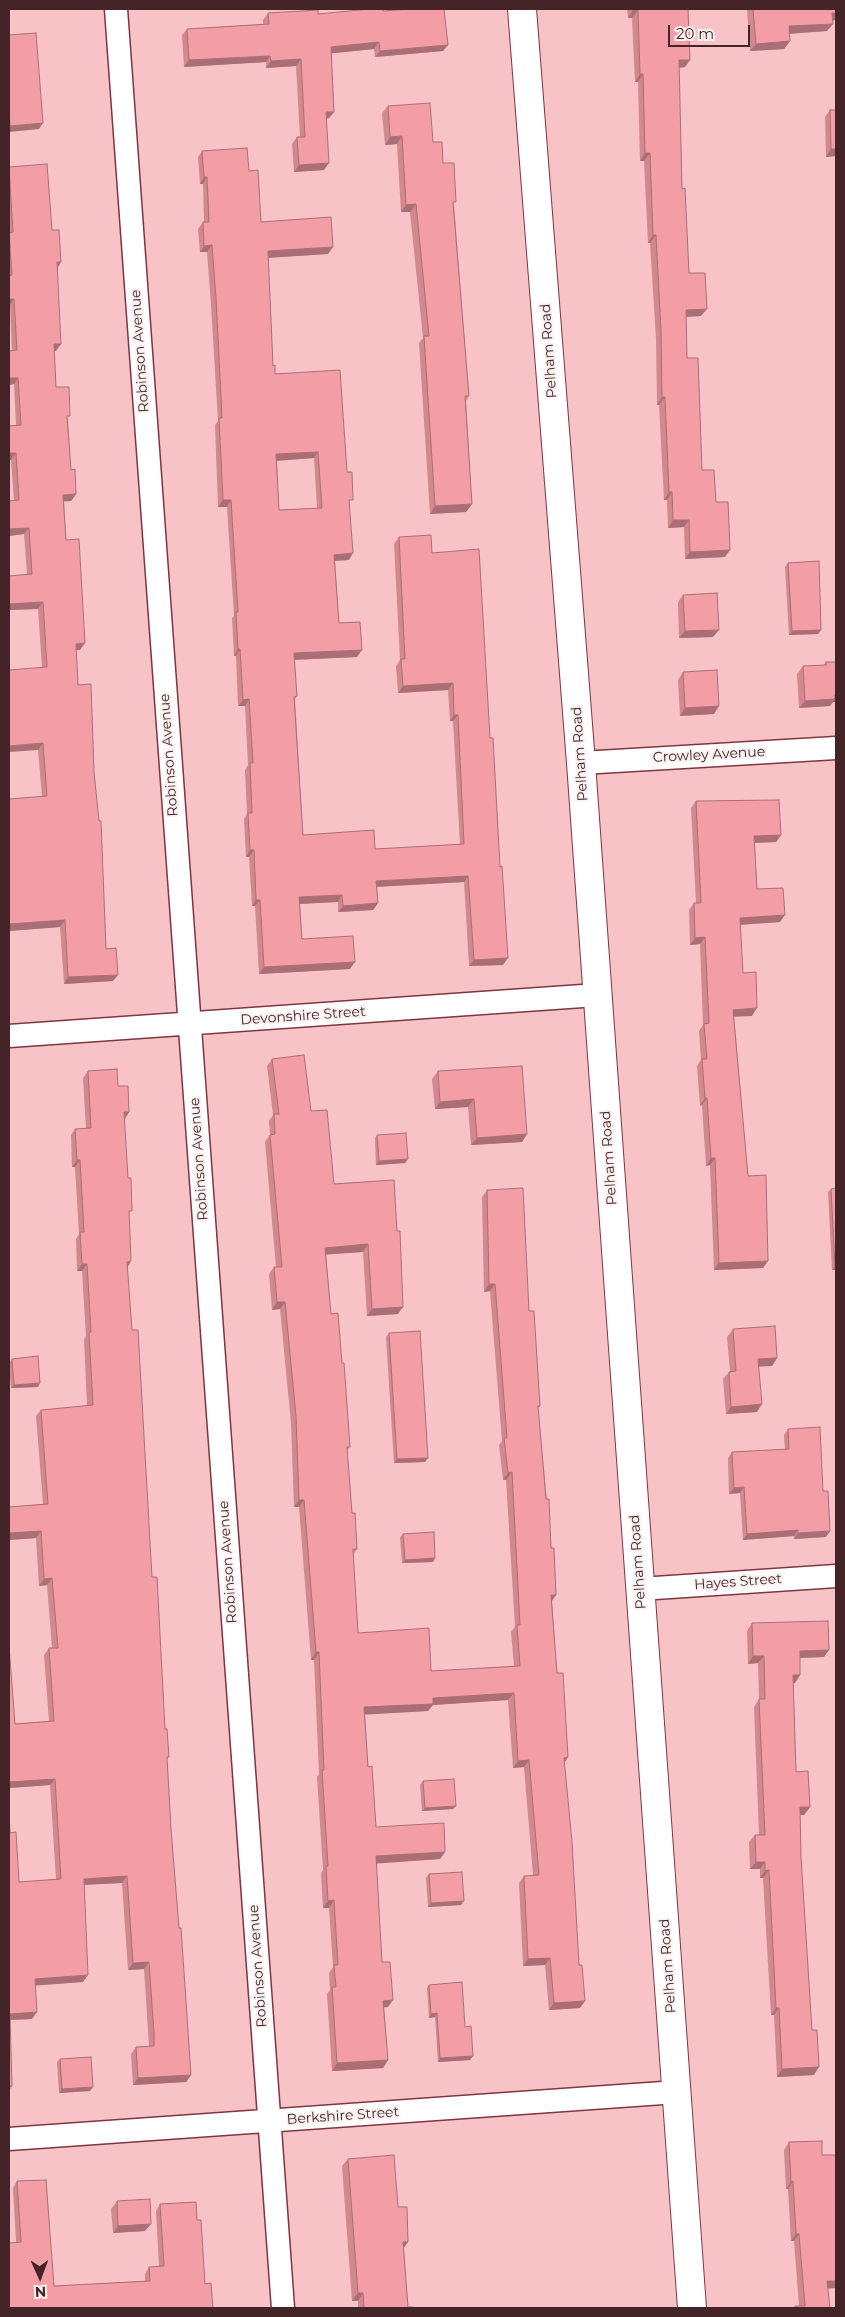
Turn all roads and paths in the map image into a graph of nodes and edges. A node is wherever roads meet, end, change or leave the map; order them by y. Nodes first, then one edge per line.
1 (116, 9) edge
2 (522, 9) edge
3 (836, 748) edge
4 (581, 763) junction
5 (597, 995) junction
6 (189, 1024) junction
7 (9, 1036) edge
8 (836, 1576) edge
9 (640, 1589) junction
10 (677, 2092) junction
11 (269, 2121) junction
12 (9, 2139) edge
13 (283, 2308) edge
14 (692, 2308) edge

1 - 6 street, Robinson Avenue
2 - 4 main road, Pelham Road
3 - 4 street, Crowley Avenue
4 - 5 main road, Pelham Road
5 - 6 street, Devonshire Street
5 - 9 main road, Pelham Road
6 - 7 street, Devonshire Street
6 - 11 street, Robinson Avenue
8 - 9 street, Hayes Street
9 - 10 main road, Pelham Road
10 - 11 street, Berkshire Street
10 - 14 main road, Pelham Road
11 - 12 street, Berkshire Street
11 - 13 street, Robinson Avenue

